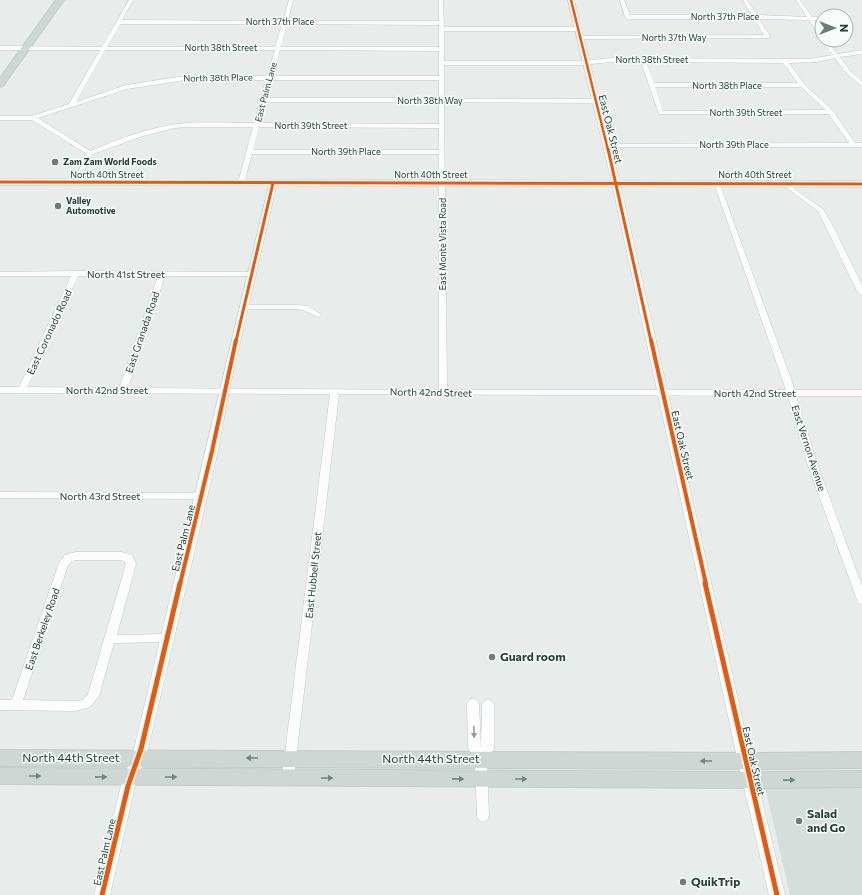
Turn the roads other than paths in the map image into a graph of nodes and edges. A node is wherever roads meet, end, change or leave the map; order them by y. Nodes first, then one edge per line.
1 (60, 0) edge
2 (131, 0) edge
3 (291, 0) edge
4 (441, 0) edge
5 (571, 0) edge
6 (622, 0) edge
7 (745, 0) edge
8 (798, 0) edge
9 (756, 17) junction
10 (810, 18) junction
11 (814, 18) edge
12 (118, 22) junction
13 (285, 22) junction
14 (442, 23) junction
15 (814, 24) edge
16 (442, 29) junction
17 (579, 29) junction
18 (581, 38) junction
19 (0, 48) edge
20 (25, 48) junction
21 (104, 48) junction
22 (278, 48) junction
23 (830, 48) edge
24 (442, 49) junction
25 (862, 52) edge
26 (835, 56) junction
27 (643, 60) junction
28 (785, 61) junction
29 (586, 62) junction
30 (442, 63) junction
31 (270, 77) junction
32 (442, 78) junction
33 (0, 84) edge
34 (862, 84) edge
35 (802, 85) junction
36 (652, 86) junction
37 (264, 100) junction
38 (442, 100) junction
39 (596, 101) junction
40 (72, 104) junction
41 (830, 112) junction
42 (0, 118) edge
43 (33, 118) junction
44 (257, 126) junction
45 (442, 126) junction
46 (606, 144) junction
47 (853, 145) junction
48 (862, 145) edge
49 (250, 152) junction
50 (442, 152) junction
51 (90, 153) junction
52 (0, 182) edge
53 (75, 183) junction
54 (241, 183) junction
55 (272, 183) junction
56 (443, 183) junction
57 (616, 183) junction
58 (717, 183) junction
59 (788, 183) junction
60 (862, 184) edge
61 (76, 273) junction
62 (0, 274) edge
63 (162, 274) junction
64 (251, 274) junction
65 (862, 293) edge
66 (244, 307) junction
67 (318, 315) dead end
68 (0, 390) edge
69 (22, 390) junction
70 (123, 390) junction
71 (224, 390) junction
72 (335, 391) junction
73 (443, 392) junction
74 (792, 392) junction
75 (862, 392) edge
76 (663, 393) junction
77 (0, 495) edge
78 (201, 496) junction
79 (862, 600) edge
80 (167, 638) junction
81 (110, 639) junction
82 (473, 703) dead end
83 (488, 704) dead end
84 (0, 705) edge
85 (16, 705) junction
86 (0, 758) edge
87 (291, 758) junction
88 (138, 759) junction
89 (862, 760) edge
90 (745, 761) junction
91 (482, 769) junction
92 (0, 776) edge
93 (132, 777) junction
94 (288, 777) junction
95 (862, 779) edge
96 (750, 780) junction
97 (483, 816) dead end
98 (102, 895) edge
99 (777, 895) edge

1 - 20 main road
2 - 12 street
3 - 13 street, East Palm Lane
4 - 14 street, East Monte Vista Road
5 - 17 street, East Oak Street
6 - 9 street, North 37th Place
7 - 9 street
8 - 10 street
9 - 10 street, North 37th Place
9 - 18 street, North 37th Way
10 - 11 street, North 37th Place
10 - 15 street
12 - 13 street, North 37th Place
12 - 21 street
13 - 14 street, North 37th Place
13 - 22 street, East Palm Lane
14 - 16 street, East Monte Vista Road
16 - 17 street
16 - 24 street, East Monte Vista Road
17 - 18 street, East Oak Street
18 - 29 street, East Oak Street
19 - 20 street, North 38th Street
20 - 21 street, North 38th Street
20 - 33 main road
21 - 22 street, North 38th Street
21 - 40 street
22 - 24 street, North 38th Street
22 - 31 street, East Palm Lane
23 - 26 street
24 - 30 street, East Monte Vista Road
25 - 26 street, North 38th Street
26 - 28 street, North 38th Street
26 - 34 street
27 - 28 street, North 38th Street
27 - 29 street, North 38th Street
27 - 36 street
28 - 35 street
29 - 30 street, North 38th Street
29 - 39 street, East Oak Street
30 - 32 street, East Monte Vista Road
31 - 32 street, North 38th Place
31 - 37 street, East Palm Lane
31 - 40 street, North 38th Place
32 - 38 street, East Monte Vista Road
35 - 36 street, North 38th Place
35 - 41 street
36 - 41 street, North 39th Street
37 - 38 street, North 38th Way
37 - 44 street, East Palm Lane
38 - 39 street, North 38th Way
38 - 45 street, East Monte Vista Road
39 - 46 street, East Oak Street
40 - 43 street, North 38th Place
41 - 47 street
42 - 43 street, North 38th Place
43 - 51 street
44 - 45 street, North 39th Street
44 - 49 street, East Palm Lane
44 - 51 street, North 39th Street
45 - 50 street, East Monte Vista Road
46 - 47 street, North 39th Place
46 - 57 street, East Oak Street
47 - 48 street, North 39th Place
49 - 50 street, North 39th Place
49 - 54 street, East Palm Lane
50 - 56 street, East Monte Vista Road
51 - 53 street
52 - 53 main road, North 40th Street
53 - 54 main road, North 40th Street
54 - 55 main road, North 40th Street
55 - 56 main road, North 40th Street
55 - 64 street, East Palm Lane
56 - 57 main road, North 40th Street
56 - 73 street, East Monte Vista Road
57 - 58 main road, North 40th Street
57 - 76 street, East Oak Street
58 - 59 main road, North 40th Street
58 - 74 street, East Vernon Avenue
59 - 60 main road, North 40th Street
59 - 65 street
61 - 62 street, North 41st Street
61 - 63 street, North 41st Street
61 - 69 street, East Coronado Road
63 - 64 street, North 41st Street
63 - 70 street, East Granada Road
64 - 66 street, East Palm Lane
66 - 67 street
66 - 71 street, East Palm Lane
68 - 69 street, North 42nd Street
69 - 70 street, North 42nd Street
70 - 71 street, North 42nd Street
71 - 72 street, North 42nd Street
71 - 78 street, East Palm Lane
72 - 73 street, North 42nd Street
72 - 87 street, East Hubbell Street
73 - 76 street, North 42nd Street
74 - 75 street, North 42nd Street
74 - 76 street, North 42nd Street
74 - 79 street, East Vernon Avenue
76 - 90 street, East Oak Street
77 - 78 street, North 43rd Street
78 - 80 street, East Palm Lane
80 - 81 street
80 - 88 street, East Palm Lane
81 - 85 street, East Berkeley Road
81 - 85 street, East Berkeley Road
82 -> 91 street
83 - 91 street
84 - 85 street
86 - 88 main road, North 44th Street
87 -> 88 main road, North 44th Street
87 - 91 main road, North 44th Street
87 - 94 street, East Hubbell Street
88 - 93 street, East Palm Lane
89 - 90 main road, North 44th Street
90 -> 91 main road, North 44th Street
90 - 96 street, East Oak Street
94 -> 91 main road, North 44th Street
91 -> 96 main road, North 44th Street
91 - 97 street
92 -> 93 main road, North 44th Street
93 -> 94 main road, North 44th Street
93 - 98 street, East Palm Lane
96 -> 95 main road, North 44th Street
96 - 99 street, East Oak Street

